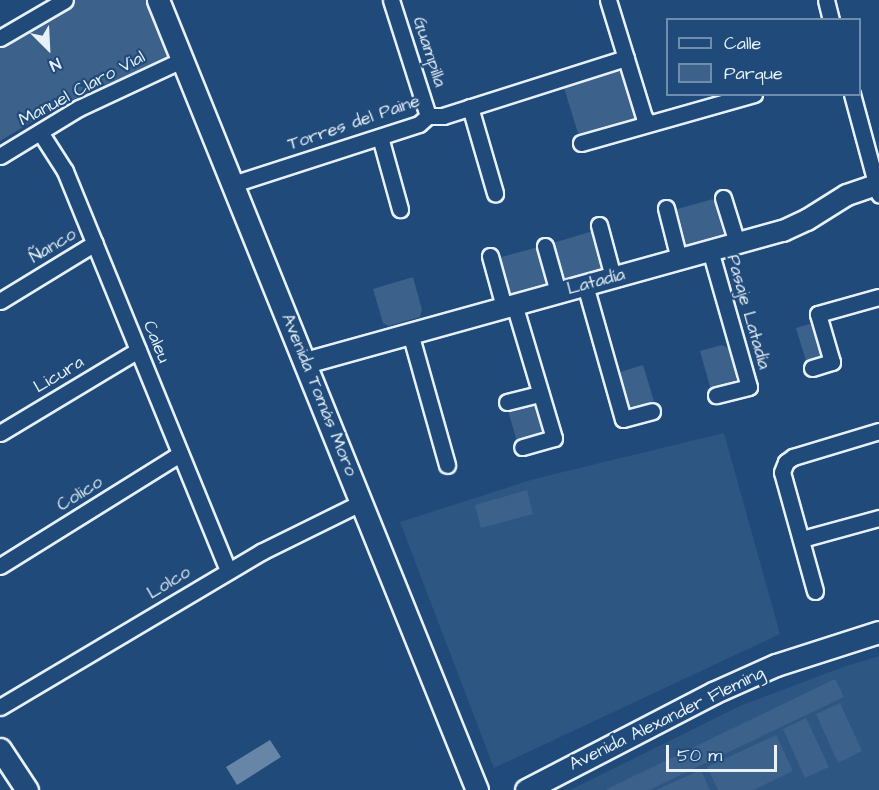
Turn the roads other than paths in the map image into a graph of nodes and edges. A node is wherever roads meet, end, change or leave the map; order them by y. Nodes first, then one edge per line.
1 (65, 0) edge
2 (158, 0) edge
3 (391, 0) edge
4 (608, 0) edge
5 (826, 0) edge
6 (830, 18) edge
7 (0, 38) edge
8 (626, 58) junction
9 (183, 60) junction
10 (747, 96) edge
11 (853, 96) edge
12 (470, 107) junction
13 (428, 116) junction
14 (648, 122) junction
15 (40, 132) junction
16 (380, 137) junction
17 (581, 143) dead end
18 (0, 156) edge
19 (233, 184) junction
20 (878, 188) edge
21 (495, 193) dead end
22 (723, 198) dead end
23 (666, 208) dead end
24 (400, 209) dead end
25 (599, 225) dead end
26 (95, 243) junction
27 (737, 243) junction
28 (545, 246) dead end
29 (710, 250) junction
30 (490, 256) dead end
31 (679, 259) junction
32 (613, 277) junction
33 (585, 285) junction
34 (558, 292) junction
35 (879, 297) edge
36 (0, 301) edge
37 (509, 305) junction
38 (410, 333) junction
39 (138, 350) junction
40 (306, 363) junction
41 (812, 369) dead end
42 (540, 394) junction
43 (716, 395) dead end
44 (507, 402) dead end
45 (652, 411) dead end
46 (879, 431) edge
47 (0, 433) edge
48 (522, 447) dead end
49 (180, 454) junction
50 (447, 465) dead end
51 (362, 502) junction
52 (879, 518) edge
53 (802, 539) junction
54 (0, 566) edge
55 (228, 571) junction
56 (815, 591) dead end
57 (879, 632) edge
58 (0, 707) edge
59 (0, 750) edge
60 (27, 790) edge
61 (477, 790) edge
62 (526, 790) edge

1 - 7 street
2 - 9 main road, Avenida Tomás Moro
3 - 13 street, Guampilla
4 - 8 street
5 - 6 street
8 - 12 street, Torres del Paine
8 - 14 street
9 - 15 street, Manuel Claro Vial
9 - 19 main road, Avenida Tomás Moro
10 - 14 street
11 - 20 street
12 - 13 street, Torres del Paine
12 - 21 street
13 - 16 street, Torres del Paine
14 - 17 street
15 - 18 street, Manuel Claro Vial
15 - 26 street, Caleu
16 - 19 street, Torres del Paine
16 - 24 street
19 - 40 main road, Avenida Tomás Moro
20 - 27 street, Latadía
22 - 27 street, Pasaje Latadía
23 - 31 street
25 - 32 street
26 - 36 street, Ñanco
26 - 39 street, Caleu
27 - 29 street, Latadía
28 - 34 street
29 - 31 street, Latadía
29 - 43 street, Pasaje Latadía
30 - 37 street
31 - 32 street, Latadía
32 - 33 street, Latadía
33 - 34 street, Latadía
33 - 45 street
34 - 37 street, Latadía
35 - 41 street
37 - 38 street, Latadía
37 - 42 street
38 - 40 street, Latadía
38 - 50 street
39 - 47 street, Licura
39 - 49 street, Caleu
40 - 51 main road, Avenida Tomás Moro
42 - 44 street
42 - 48 street
46 - 53 street
49 - 54 street, Colico
49 - 55 street, Caleu
51 - 55 street, Lolco
51 - 61 main road, Avenida Tomás Moro
52 - 53 street
53 - 56 street
55 - 58 street, Lolco
57 - 62 main road, Avenida Alexander Fleming
59 - 60 main road

